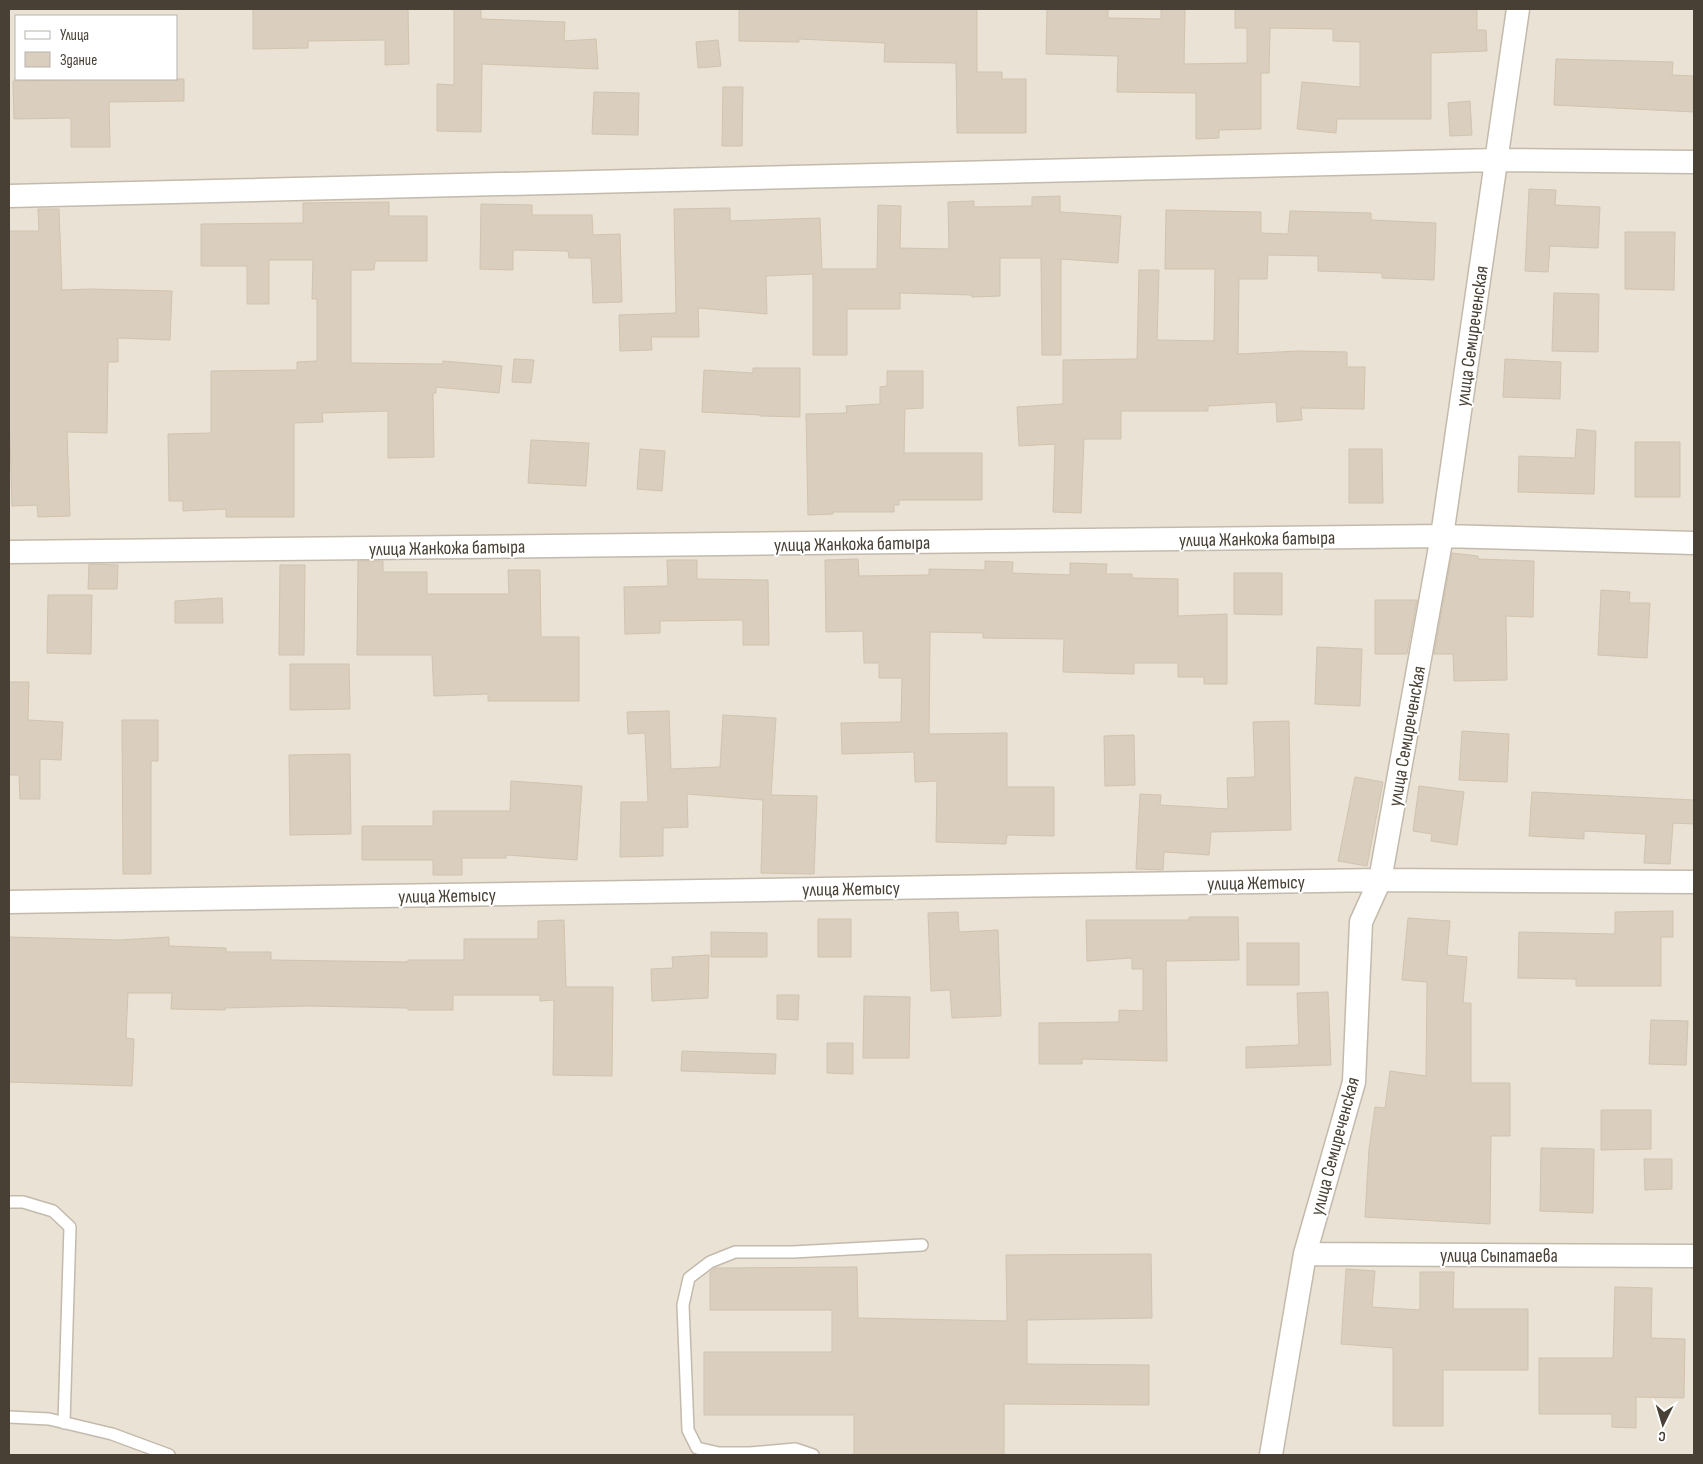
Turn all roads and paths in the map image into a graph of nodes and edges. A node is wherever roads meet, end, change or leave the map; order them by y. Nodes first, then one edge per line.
1 (1518, 9) edge
2 (1496, 160) junction
3 (1694, 162) edge
4 (9, 196) edge
5 (1442, 536) junction
6 (1694, 543) edge
7 (9, 552) edge
8 (1380, 880) junction
9 (1694, 882) edge
10 (9, 902) edge
11 (9, 1202) edge
12 (922, 1245) dead end
13 (1305, 1254) junction
14 (1694, 1256) edge
15 (9, 1417) edge
16 (64, 1423) junction
17 (169, 1455) edge
18 (813, 1455) edge
19 (1271, 1455) edge

1 - 2 street, улица Семиреченская
2 - 3 street
2 - 4 street
2 - 5 street, улица Семиреченская
5 - 6 street, улица Жанкожа батыра
5 - 7 street, улица Жанкожа батыра
5 - 8 street, улица Семиреченская
8 - 9 street, улица Жетысу
8 - 10 street, улица Жетысу
8 - 13 street, улица Семиреченская
11 - 16 lane
12 - 18 lane
13 - 14 street, улица Сыпатаева
13 - 19 street, улица Семиреченская
15 - 16 lane
16 - 17 lane

